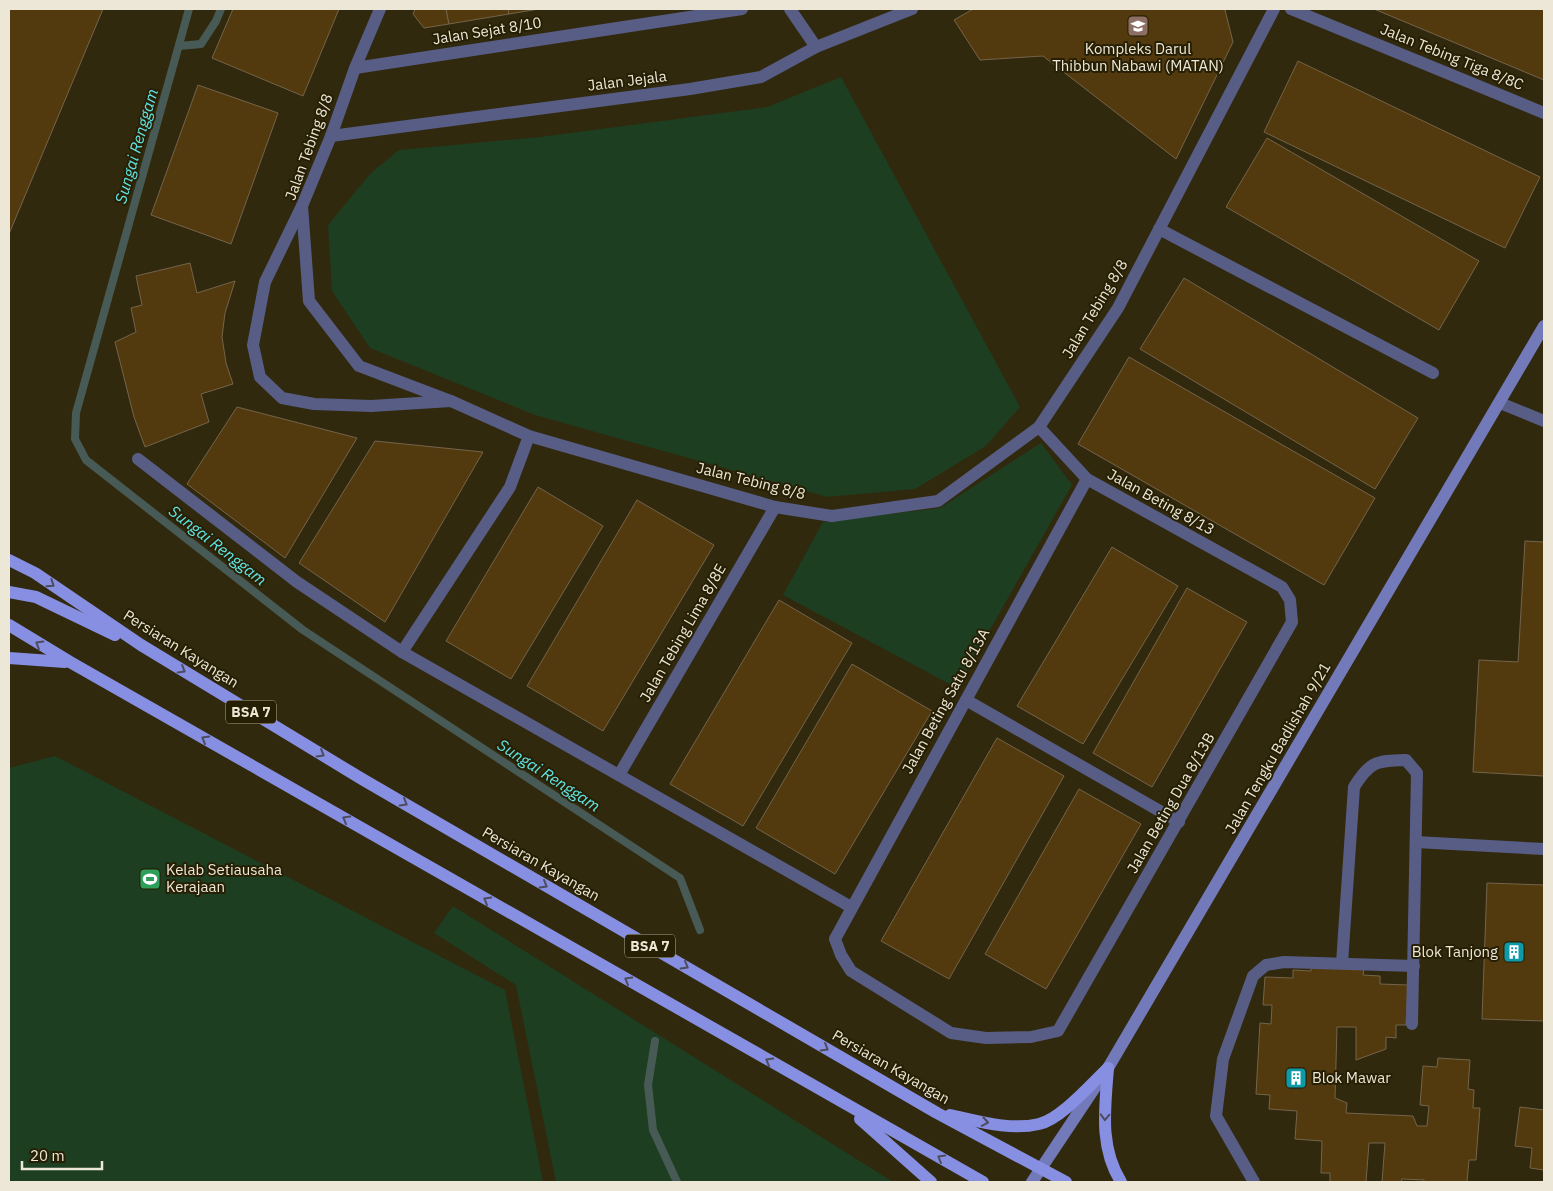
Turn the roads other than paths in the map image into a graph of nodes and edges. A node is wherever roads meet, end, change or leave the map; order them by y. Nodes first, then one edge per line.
1 (380, 9) edge
2 (742, 9) edge
3 (790, 9) edge
4 (912, 9) edge
5 (1274, 9) edge
6 (1291, 9) edge
7 (816, 47) junction
8 (355, 68) junction
9 (1544, 113) edge
10 (331, 136) junction
11 (302, 206) junction
12 (1159, 229) junction
13 (1544, 326) edge
14 (1432, 373) dead end
15 (451, 401) junction
16 (1500, 403) junction
17 (1544, 421) edge
18 (1040, 426) junction
19 (529, 436) junction
20 (138, 460) dead end
21 (1087, 479) junction
22 (775, 507) junction
23 (9, 560) edge
24 (1282, 587) joint
25 (9, 592) edge
26 (9, 625) edge
27 (140, 645) junction
28 (402, 652) junction
29 (9, 658) edge
30 (70, 662) junction
31 (966, 700) junction
32 (619, 775) junction
33 (1179, 822) junction
34 (1416, 842) junction
35 (1544, 849) edge
36 (850, 907) junction
37 (835, 939) joint
38 (1342, 963) junction
39 (1414, 966) junction
40 (1412, 1024) dead end
41 (1108, 1068) junction
42 (838, 1099) junction
43 (937, 1113) junction
44 (1041, 1168) junction
45 (931, 1182) edge
46 (983, 1182) edge
47 (1032, 1182) edge
48 (1066, 1182) edge
49 (1121, 1182) edge
50 (1254, 1182) edge

1 - 8 street, Jalan Tebing 8/8
2 - 8 street, Jalan Sejat 8/10
3 - 7 street
4 - 7 street, Jalan Jejala
5 - 12 street, Jalan Tebing 8/8
6 - 9 street, Jalan Tebing Tiga 8/8C
7 - 10 street, Jalan Jejala
8 - 10 street, Jalan Tebing 8/8
10 - 11 street, Jalan Tebing 8/8
11 - 15 street, Jalan Tebing 8/8
11 - 15 street
12 - 14 street
12 - 18 street, Jalan Tebing 8/8
13 - 16 street, Jalan Tengku Badlishah 9/21
15 - 19 street, Jalan Tebing 8/8
16 - 17 street
16 - 41 street, Jalan Tengku Badlishah 9/21
18 - 21 street, Jalan Beting 8/13
18 - 22 street, Jalan Tebing 8/8
19 - 22 street, Jalan Tebing 8/8
19 - 28 street
20 - 28 street
21 - 24 street, Jalan Beting 8/13
21 - 31 street, Jalan Beting Satu 8/13A
22 - 32 street, Jalan Tebing Lima 8/8E
23 -> 27 main road, Persiaran Kayangan / BSA 7
24 - 33 street, Jalan Beting Dua 8/13B
25 - 27 main road, BSA 7
30 -> 26 main road, BSA 7
27 -> 43 main road, Persiaran Kayangan / BSA 7
28 - 32 street
29 - 30 main road
42 -> 30 main road, BSA 7
31 - 33 street
31 - 36 street, Jalan Beting Satu 8/13A
32 - 36 street
33 - 37 street, Jalan Beting Dua 8/13B
34 - 35 street
34 - 38 street
34 - 39 street
36 - 37 street, Jalan Beting Satu 8/13A
38 - 39 street
38 - 50 street
39 - 40 street
43 -> 41 main road
41 - 44 street, Jalan Tengku Badlishah 9/21
41 -> 49 main road
42 - 45 main road
46 -> 42 main road, BSA 7
43 - 44 main road, Persiaran Kayangan / BSA 7
44 - 47 street, Jalan Tengku Badlishah 9/21
44 - 48 main road, Persiaran Kayangan / BSA 7

